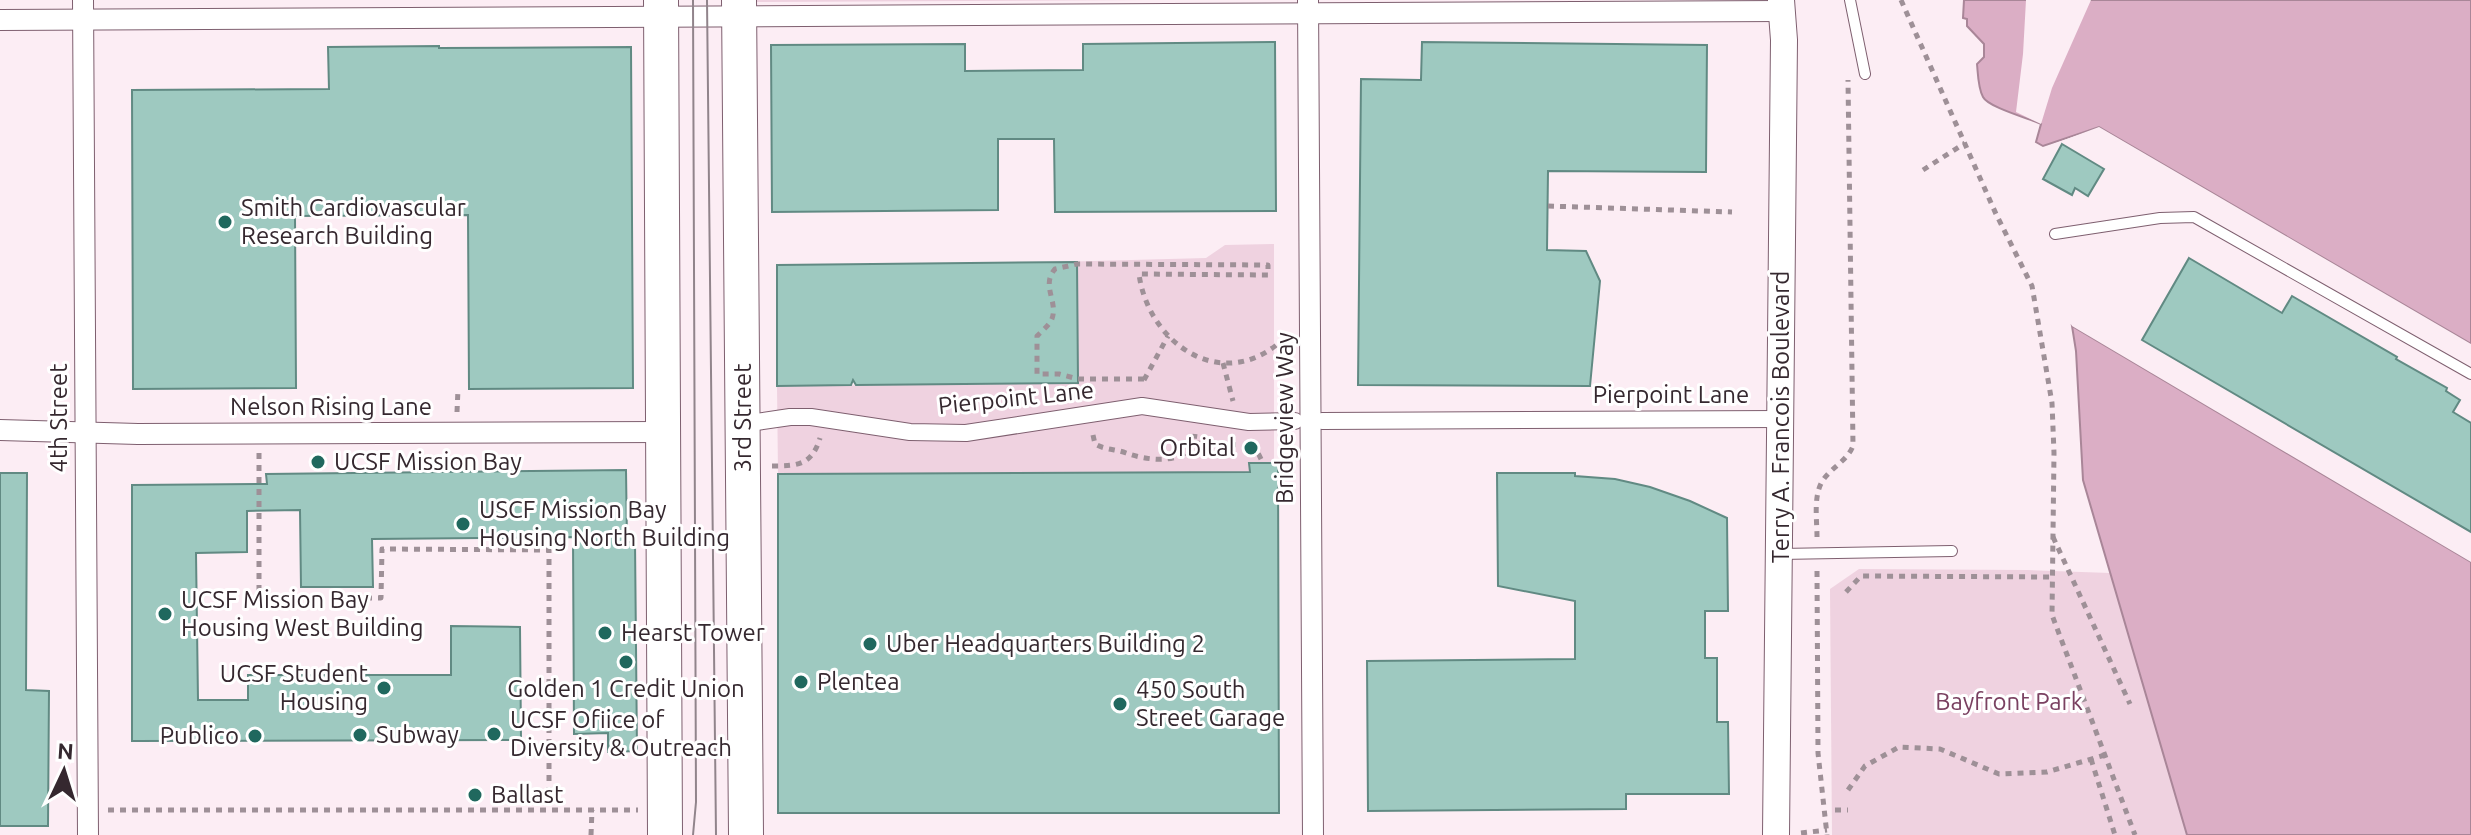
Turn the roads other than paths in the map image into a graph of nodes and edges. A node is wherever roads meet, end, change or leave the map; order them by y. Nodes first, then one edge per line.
1 (1850, 0) edge
2 (1782, 6) edge
3 (1308, 7) edge
4 (661, 8) edge
5 (739, 8) edge
6 (83, 10) edge
7 (0, 20) edge
8 (1865, 74) dead end
9 (2055, 234) dead end
10 (2471, 374) edge
11 (1780, 419) junction
12 (1295, 421) dead end
13 (1322, 421) dead end
14 (743, 424) junction
15 (0, 430) edge
16 (85, 432) junction
17 (663, 432) junction
18 (1952, 551) dead end
19 (1780, 554) junction
20 (654, 822) edge
21 (88, 835) edge
22 (746, 835) edge
23 (1313, 835) edge
24 (1776, 835) edge

1 - 8 lane
2 - 3 street
2 - 11 street, Terry A. Francois Boulevard
3 - 5 street
3 - 23 street, Bridgeview Way
4 - 5 street
4 - 6 street
4 - 17 main road
5 - 14 main road, 3rd Street
6 - 7 street
6 - 16 street, 4th Street
9 - 10 lane
11 - 13 street, Pierpoint Lane
11 - 19 street, Terry A. Francois Boulevard
12 - 14 street, Pierpoint Lane
14 - 22 main road, 3rd Street
15 - 16 street, Nelson Rising Lane
16 - 17 street, Nelson Rising Lane
16 - 21 street, 4th Street
17 - 20 main road
18 - 19 lane
19 - 24 street, Terry A. Francois Boulevard

